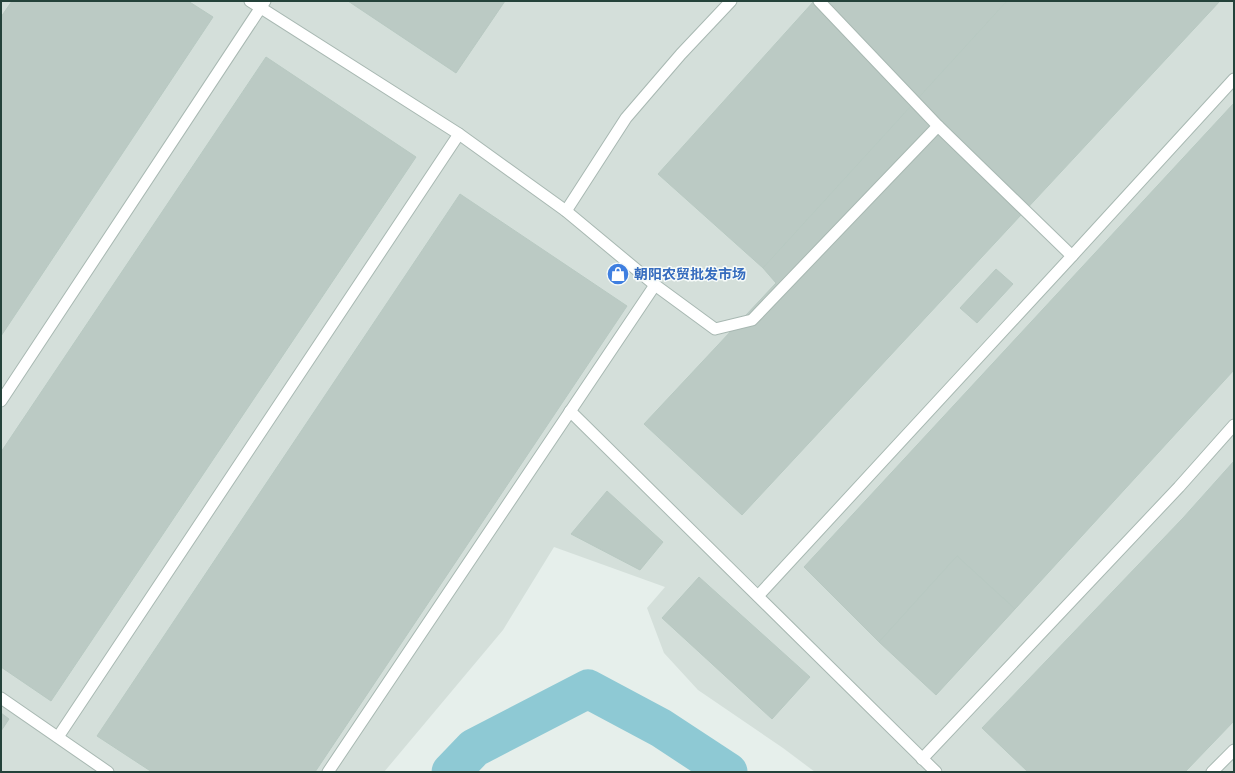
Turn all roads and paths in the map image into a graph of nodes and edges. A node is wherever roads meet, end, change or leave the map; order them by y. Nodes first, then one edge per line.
1 (250, 1) edge
2 (731, 1) edge
3 (819, 1) edge
4 (263, 5) edge
5 (1234, 79) edge
6 (938, 126) junction
7 (459, 134) junction
8 (566, 211) junction
9 (1072, 256) junction
10 (654, 286) junction
11 (1, 401) edge
12 (570, 412) junction
13 (1234, 425) edge
14 (758, 596) junction
15 (1, 698) edge
16 (58, 737) junction
17 (1234, 750) edge
18 (922, 758) junction
19 (108, 772) edge
20 (328, 772) edge
21 (936, 772) edge
22 (1212, 772) edge

1 - 4 lane
2 - 8 lane
3 - 6 lane
4 - 7 lane
4 - 11 lane
5 - 9 lane
6 - 9 lane
6 - 10 lane
7 - 8 lane
7 - 16 lane
8 - 10 lane
9 - 14 lane
10 - 12 lane
12 - 14 lane
12 - 20 lane
13 - 18 lane
14 - 18 lane
15 - 16 lane
16 - 19 lane
17 - 22 lane
18 - 21 lane

